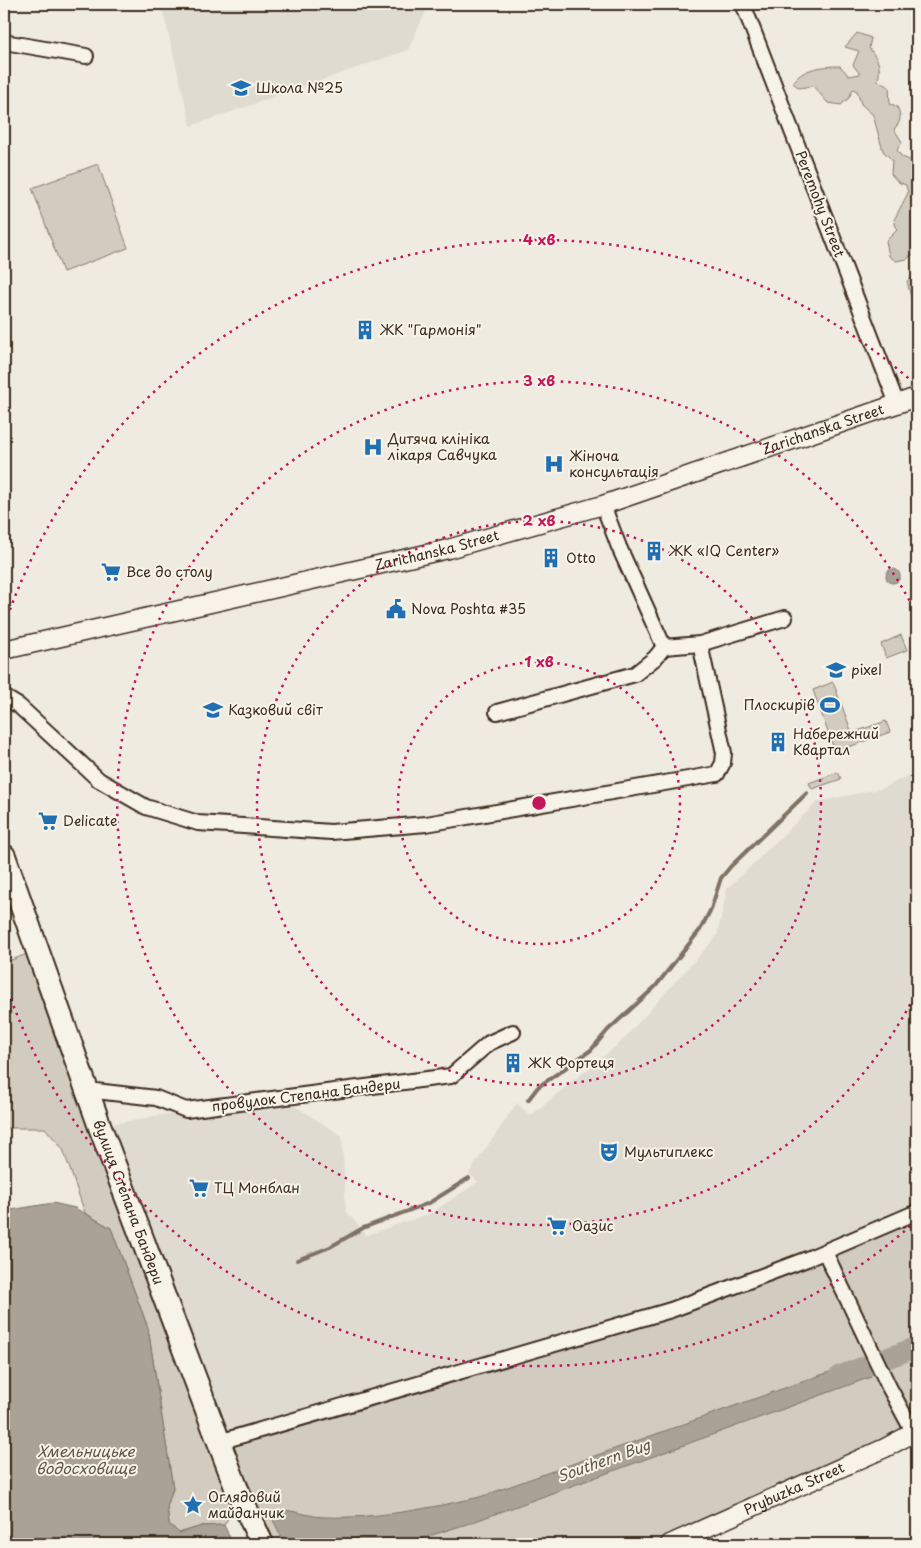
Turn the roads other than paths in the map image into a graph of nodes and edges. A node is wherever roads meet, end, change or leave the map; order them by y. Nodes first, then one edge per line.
1 (743, 4) edge
2 (4, 42) edge
3 (86, 56) dead end
4 (917, 397) edge
5 (897, 404) junction
6 (603, 505) junction
7 (785, 618) dead end
8 (700, 644) junction
9 (664, 647) junction
10 (4, 650) edge
11 (4, 697) edge
12 (497, 712) dead end
13 (4, 856) edge
14 (513, 1032) dead end
15 (87, 1090) junction
16 (917, 1212) edge
17 (825, 1252) junction
18 (916, 1434) edge
19 (219, 1442) junction
20 (262, 1544) edge
21 (670, 1544) edge

1 - 5 street, Peremohy Street
2 - 3 street
4 - 5 street, Zarichanska Street
5 - 6 street, Zarichanska Street
6 - 9 street
6 - 10 street, Zarichanska Street
7 - 8 street
8 - 9 street
8 - 11 street
9 - 12 street
13 - 15 main road, вулиця Степана Бандери
14 - 15 street, провулок Степана Бандери
15 - 19 main road, вулиця Степана Бандери
16 - 17 street
17 - 18 street
17 - 19 street
18 - 21 street, Prybuzka Street
19 - 20 main road, вулиця Степана Бандери

